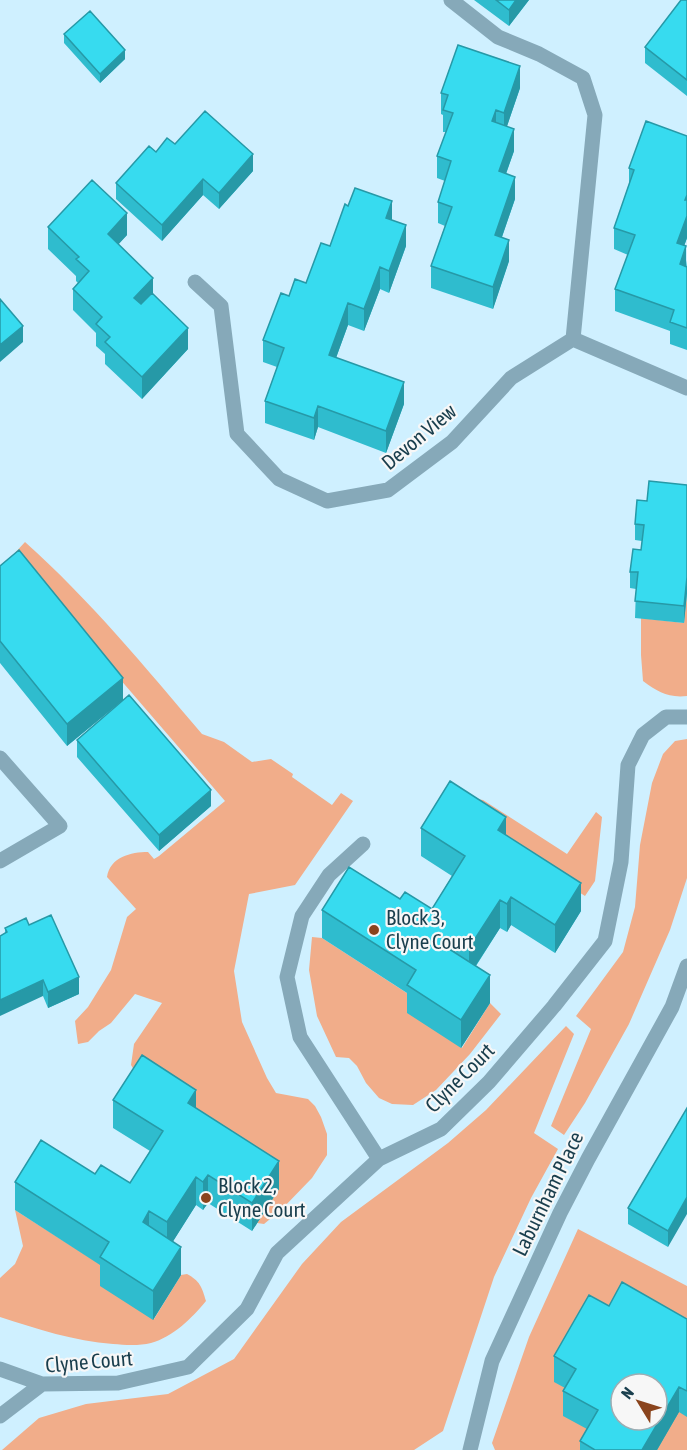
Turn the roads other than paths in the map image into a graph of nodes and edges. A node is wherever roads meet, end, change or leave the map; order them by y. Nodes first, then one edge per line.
1 (451, 0) edge
2 (195, 282) dead end
3 (573, 339) junction
4 (687, 388) edge
5 (687, 717) edge
6 (0, 758) edge
7 (363, 844) dead end
8 (0, 861) edge
9 (687, 966) edge
10 (379, 1159) junction
11 (0, 1369) edge
12 (42, 1384) junction
13 (0, 1416) edge
14 (470, 1450) edge

1 - 3 street
2 - 3 street, Devon View
3 - 4 street
5 - 10 street, Clyne Court
6 - 8 street
7 - 10 street
9 - 14 street, Laburnham Place
10 - 12 street, Clyne Court
11 - 12 street
12 - 13 street, Clyne Court

